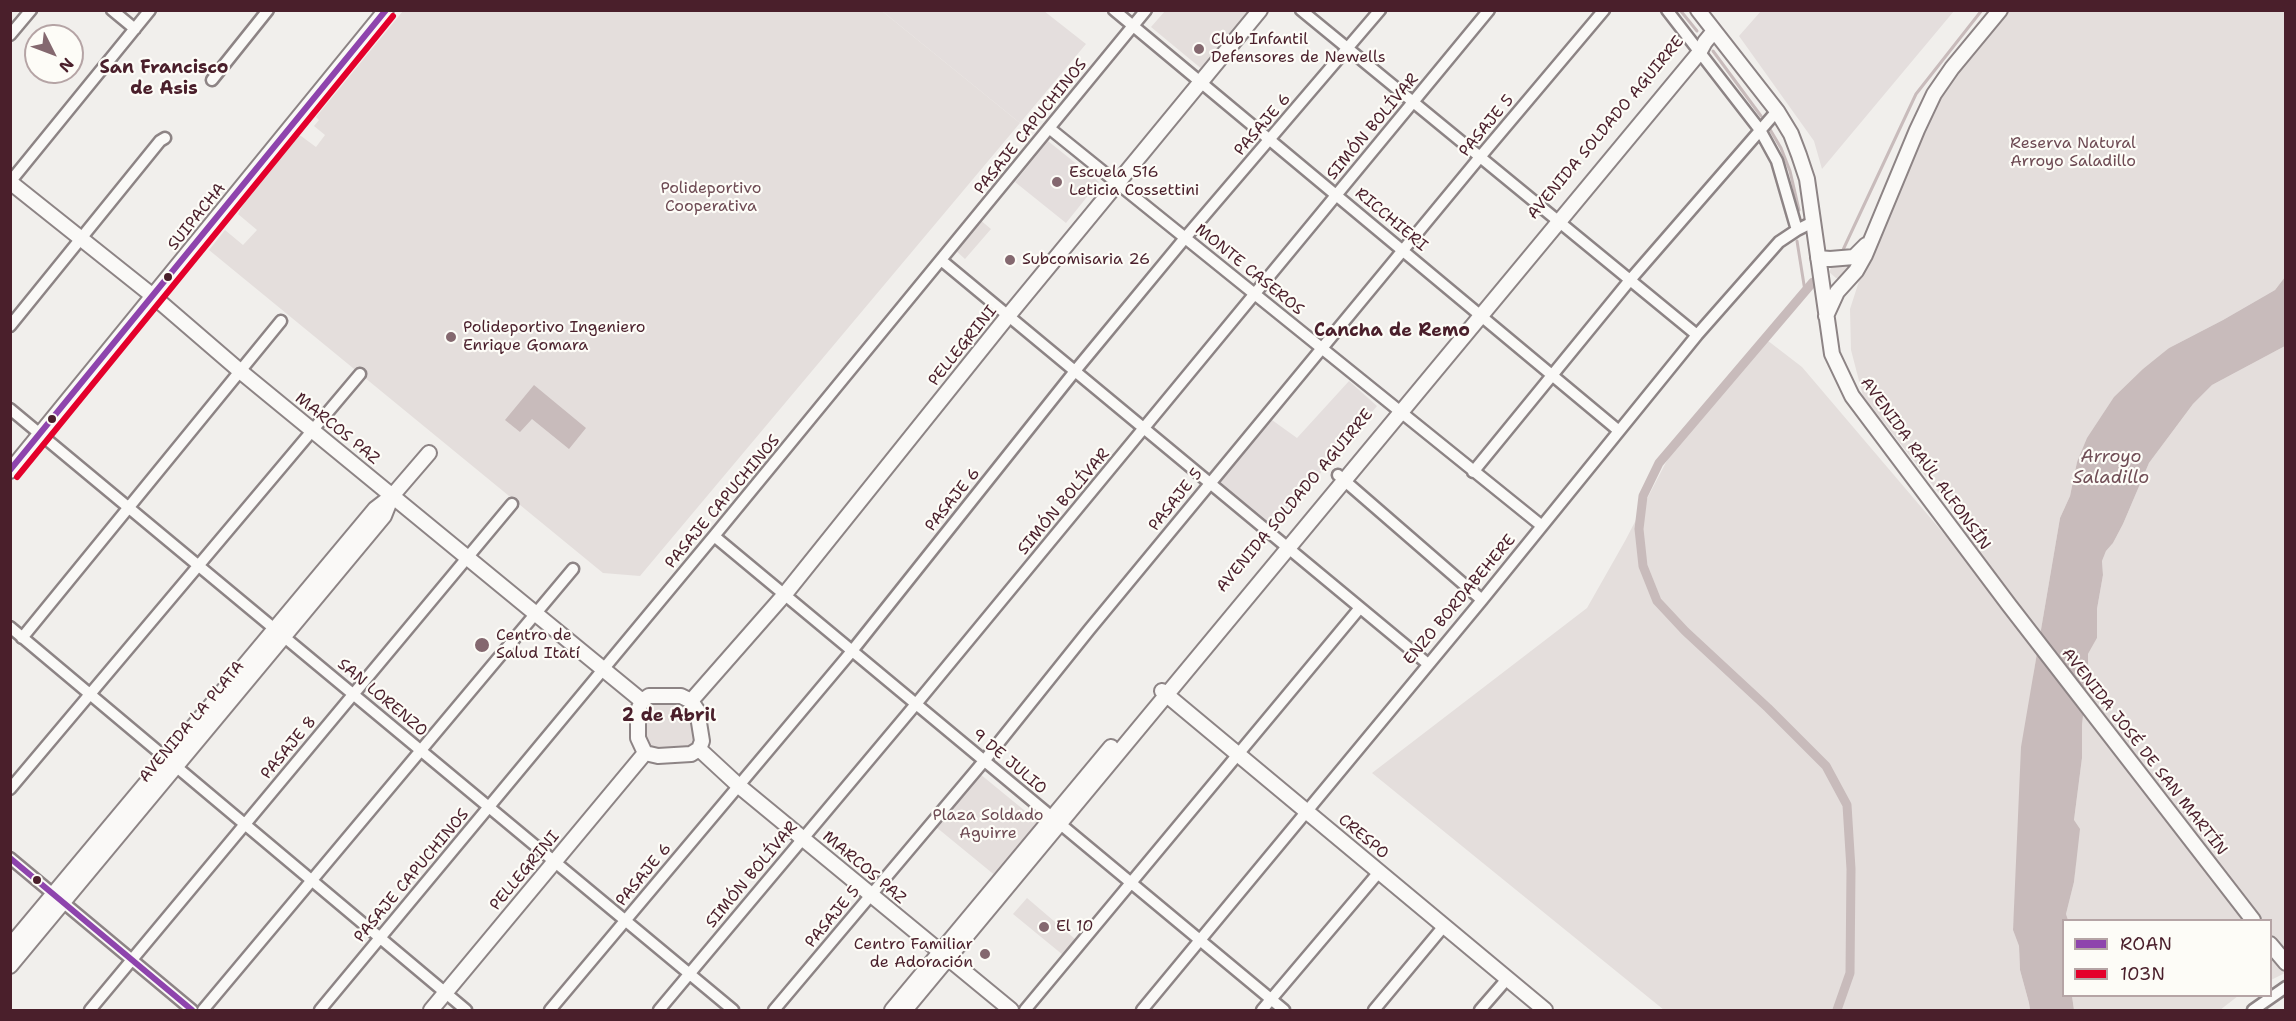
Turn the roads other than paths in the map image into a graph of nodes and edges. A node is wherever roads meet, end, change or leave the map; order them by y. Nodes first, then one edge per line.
1 (31, 10) edge
2 (112, 10) edge
3 (150, 10) edge
4 (268, 10) edge
5 (386, 10) edge
6 (1114, 10) edge
7 (1146, 10) edge
8 (1260, 10) edge
9 (1301, 10) edge
10 (1380, 10) edge
11 (1489, 10) edge
12 (1604, 10) edge
13 (1667, 10) edge
14 (1698, 10) edge
15 (2000, 10) edge
16 (1134, 26) junction
17 (135, 29) junction
18 (10, 35) edge
19 (1703, 43) junction
20 (1348, 49) junction
21 (212, 80) dead end
22 (1202, 81) junction
23 (1413, 102) junction
24 (1777, 111) junction
25 (1049, 128) junction
26 (1760, 130) junction
27 (165, 138) dead end
28 (1270, 139) junction
29 (1480, 157) junction
30 (10, 182) edge
31 (1118, 184) junction
32 (1337, 195) junction
33 (1556, 219) junction
34 (1813, 222) junction
35 (1797, 230) junction
36 (81, 238) junction
37 (1185, 238) junction
38 (1870, 241) junction
39 (1403, 250) junction
40 (1818, 258) junction
41 (941, 260) junction
42 (1820, 273) junction
43 (1630, 280) junction
44 (1844, 283) junction
45 (1255, 294) junction
46 (153, 296) junction
47 (1478, 313) junction
48 (1008, 316) junction
49 (1826, 318) junction
50 (281, 321) dead end
51 (10, 326) edge
52 (1697, 335) junction
53 (1322, 348) junction
54 (240, 371) junction
55 (1075, 371) junction
56 (360, 374) dead end
57 (1552, 375) junction
58 (10, 409) edge
59 (1398, 409) junction
60 (1144, 428) junction
61 (313, 431) junction
62 (1619, 431) junction
63 (41, 434) junction
64 (429, 453) dead end
65 (10, 471) edge
66 (1473, 472) junction
67 (1341, 478) junction
68 (1210, 483) junction
69 (392, 496) junction
70 (512, 504) dead end
71 (129, 508) junction
72 (1542, 526) junction
73 (714, 536) junction
74 (1285, 545) junction
75 (467, 558) junction
76 (199, 566) junction
77 (573, 569) dead end
78 (785, 594) junction
79 (1482, 600) junction
80 (2009, 605) joint
81 (1359, 609) junction
82 (537, 615) junction
83 (10, 627) edge
84 (279, 633) junction
85 (22, 638) junction
86 (852, 651) junction
87 (1428, 664) junction
88 (603, 669) junction
89 (1163, 692) junction
90 (90, 694) junction
91 (353, 694) junction
92 (642, 701) junction
93 (691, 701) junction
94 (916, 704) junction
95 (699, 750) junction
96 (422, 751) junction
97 (645, 753) junction
98 (1238, 754) junction
99 (984, 760) junction
100 (171, 763) junction
101 (739, 786) junction
102 (10, 789) edge
103 (489, 807) junction
104 (1306, 811) junction
105 (1056, 821) junction
106 (245, 824) junction
107 (802, 838) junction
108 (10, 858) edge
109 (554, 862) junction
110 (1379, 872) junction
111 (312, 881) junction
112 (1131, 883) junction
113 (871, 895) junction
114 (58, 898) junction
115 (2251, 919) edge
116 (626, 921) junction
117 (1444, 926) junction
118 (380, 938) junction
119 (1200, 940) junction
120 (2272, 945) edge
121 (10, 946) edge
122 (944, 956) junction
123 (132, 960) junction
124 (2286, 963) edge
125 (10, 966) edge
126 (689, 974) junction
127 (1507, 979) junction
128 (2286, 987) edge
129 (445, 993) junction
130 (1271, 999) junction
131 (90, 1011) edge
132 (192, 1011) edge
133 (203, 1011) edge
134 (320, 1011) edge
135 (431, 1011) edge
136 (466, 1011) edge
137 (550, 1011) edge
138 (659, 1011) edge
139 (733, 1011) edge
140 (774, 1011) edge
141 (892, 1011) edge
142 (905, 1011) edge
143 (1011, 1011) edge
144 (1025, 1011) edge
145 (1142, 1011) edge
146 (1262, 1011) edge
147 (1284, 1011) edge
148 (1374, 1011) edge
149 (1480, 1011) edge
150 (1545, 1011) edge
151 (2253, 1011) edge

1 - 18 street
2 - 17 street
3 - 17 street
4 - 21 street
5 - 46 street, SUIPACHA
6 - 16 street, RICCHIERI
7 - 16 street, PASAJE CAPUCHINOS
8 - 22 street, PELLEGRINI
9 - 20 street
10 - 20 street, PASAJE 6
11 - 23 street, SIMÓN BOLÍVAR
12 - 29 street, PASAJE 5
13 - 19 street
14 - 19 street, AVENIDA RAÚL ALFONSÍN
15 - 38 street
16 - 22 street, RICCHIERI
16 - 25 street, PASAJE CAPUCHINOS
17 - 30 street
19 - 24 street, AVENIDA RAÚL ALFONSÍN
19 - 26 street
19 - 33 street, AVENIDA SOLDADO AGUIRRE
20 - 23 street
20 - 28 street, PASAJE 6
22 - 28 street, RICCHIERI
22 - 31 street, PELLEGRINI
23 - 29 street
23 - 32 street, SIMÓN BOLÍVAR
24 - 26 street
24 - 34 street, AVENIDA RAÚL ALFONSÍN
25 - 31 street, MONTE CASEROS
25 - 41 street, PASAJE CAPUCHINOS
26 - 35 street
26 - 43 street
27 - 36 street
28 - 32 street, RICCHIERI
28 - 37 street, PASAJE 6
29 - 33 street
29 - 39 street, PASAJE 5
30 - 36 street, MARCOS PAZ
31 - 37 street, MONTE CASEROS
31 - 48 street, PELLEGRINI
32 - 39 street, RICCHIERI
32 - 45 street, SIMÓN BOLÍVAR
33 - 43 street
33 - 47 street, AVENIDA SOLDADO AGUIRRE
34 - 35 street, ENZO BORDABEHERE
34 - 40 street, AVENIDA RAÚL ALFONSÍN
35 - 52 street, ENZO BORDABEHERE
36 - 46 street, MARCOS PAZ
36 - 51 street
37 - 45 street, MONTE CASEROS
37 - 55 street, PASAJE 6
38 - 40 street
38 - 44 street
39 - 47 street, RICCHIERI
39 - 53 street, PASAJE 5
40 - 42 street, AVENIDA RAÚL ALFONSÍN
41 - 48 street
41 - 73 street, PASAJE CAPUCHINOS
42 - 44 street
42 - 49 street, AVENIDA RAÚL ALFONSÍN
43 - 52 street
43 - 57 street
44 - 49 street
45 - 53 street, MONTE CASEROS
45 - 60 street, SIMÓN BOLÍVAR
46 - 54 street, MARCOS PAZ
46 - 63 street, SUIPACHA
47 - 57 street, RICCHIERI
47 - 59 street, AVENIDA SOLDADO AGUIRRE
48 - 55 street
48 - 78 street, PELLEGRINI
49 - 80 street, AVENIDA RAÚL ALFONSÍN
50 - 54 street
52 - 62 street, ENZO BORDABEHERE
53 - 59 street, MONTE CASEROS
53 - 68 street, PASAJE 5
54 - 61 street, MARCOS PAZ
54 - 71 street
55 - 60 street
55 - 86 street, PASAJE 6
56 - 61 street
57 - 62 street, RICCHIERI
57 - 66 street
58 - 63 street, SAN LORENZO
59 - 66 street, MONTE CASEROS
59 - 67 street, AVENIDA SOLDADO AGUIRRE
60 - 68 street
60 - 94 street, SIMÓN BOLÍVAR
61 - 69 street, MARCOS PAZ
61 - 76 street
62 - 72 street, ENZO BORDABEHERE
63 - 65 street, SUIPACHA
63 - 71 street, SAN LORENZO
64 - 69 street, AVENIDA LA PLATA
66 - 72 street, MONTE CASEROS
67 - 74 street, AVENIDA SOLDADO AGUIRRE
67 - 79 street
68 - 74 street
68 - 99 street, PASAJE 5
69 - 75 street, MARCOS PAZ
69 - 84 street, AVENIDA LA PLATA
70 - 75 street, PASAJE 8
71 - 76 street, SAN LORENZO
71 - 85 street
72 - 79 street, ENZO BORDABEHERE
73 - 78 street, 9 DE JULIO
73 - 88 street, PASAJE CAPUCHINOS
74 - 81 street
74 - 89 street, AVENIDA SOLDADO AGUIRRE
75 - 82 street, MARCOS PAZ
75 - 91 street, PASAJE 8
76 - 84 street, SAN LORENZO
76 - 90 street
77 - 82 street
78 - 86 street, 9 DE JULIO
78 - 93 street, PELLEGRINI
79 - 87 street, ENZO BORDABEHERE
80 - 115 street, AVENIDA JOSÉ DE SAN MARTÍN
81 - 87 street
81 - 98 street
82 - 88 street, MARCOS PAZ
82 - 96 street
83 - 85 street
84 - 91 street, SAN LORENZO
84 - 100 street, AVENIDA LA PLATA
85 - 90 street
86 - 94 street, 9 DE JULIO
86 - 101 street, PASAJE 6
87 - 104 street, ENZO BORDABEHERE
88 - 92 street, MARCOS PAZ
88 - 103 street, PASAJE CAPUCHINOS
89 - 98 street, CRESPO
89 - 105 street, AVENIDA SOLDADO AGUIRRE
90 - 100 street
90 - 102 street
91 - 96 street, SAN LORENZO
91 - 106 street, PASAJE 8
92 - 93 street
92 - 97 street
93 - 95 street
94 - 99 street, 9 DE JULIO
94 - 107 street, SIMÓN BOLÍVAR
95 - 97 street
95 - 101 street, MARCOS PAZ
96 - 103 street, SAN LORENZO
96 - 111 street
97 - 109 street, PELLEGRINI
98 - 104 street, CRESPO
98 - 112 street
99 - 105 street, 9 DE JULIO
99 - 113 street, PASAJE 5
100 - 106 street
100 - 114 street, AVENIDA LA PLATA
101 - 107 street, MARCOS PAZ
101 - 116 street, PASAJE 6
103 - 109 street, SAN LORENZO
103 - 118 street, PASAJE CAPUCHINOS
104 - 110 street, CRESPO
104 - 119 street, ENZO BORDABEHERE
105 - 112 street, 9 DE JULIO
105 - 122 street, AVENIDA SOLDADO AGUIRRE
106 - 111 street
106 - 123 street, PASAJE 8
107 - 113 street, MARCOS PAZ
107 - 126 street, SIMÓN BOLÍVAR
108 - 114 street
109 - 116 street, SAN LORENZO
109 - 129 street, PELLEGRINI
110 - 117 street, CRESPO
110 - 130 street
111 - 118 street
111 - 133 street
112 - 119 street, 9 DE JULIO
112 - 144 street
113 - 122 street, MARCOS PAZ
113 - 140 street, PASAJE 5
114 - 121 street, AVENIDA LA PLATA
114 - 123 street
114 - 125 street, AVENIDA LA PLATA
116 - 126 street, SAN LORENZO
116 - 137 street, PASAJE 6
117 - 127 street, CRESPO
117 - 148 street
118 - 129 street
118 - 134 street, PASAJE CAPUCHINOS
119 - 130 street, 9 DE JULIO
119 - 145 street, ENZO BORDABEHERE
120 - 124 street
122 - 141 street, AVENIDA SOLDADO AGUIRRE
122 - 142 street, AVENIDA SOLDADO AGUIRRE
122 - 143 street, MARCOS PAZ
123 - 131 street, PASAJE 8
123 - 132 street
126 - 138 street, SIMÓN BOLÍVAR
126 - 139 street, SAN LORENZO
127 - 149 street
127 - 150 street, CRESPO
128 - 151 street
129 - 135 street, PELLEGRINI
129 - 136 street
130 - 146 street
130 - 147 street, 9 DE JULIO

